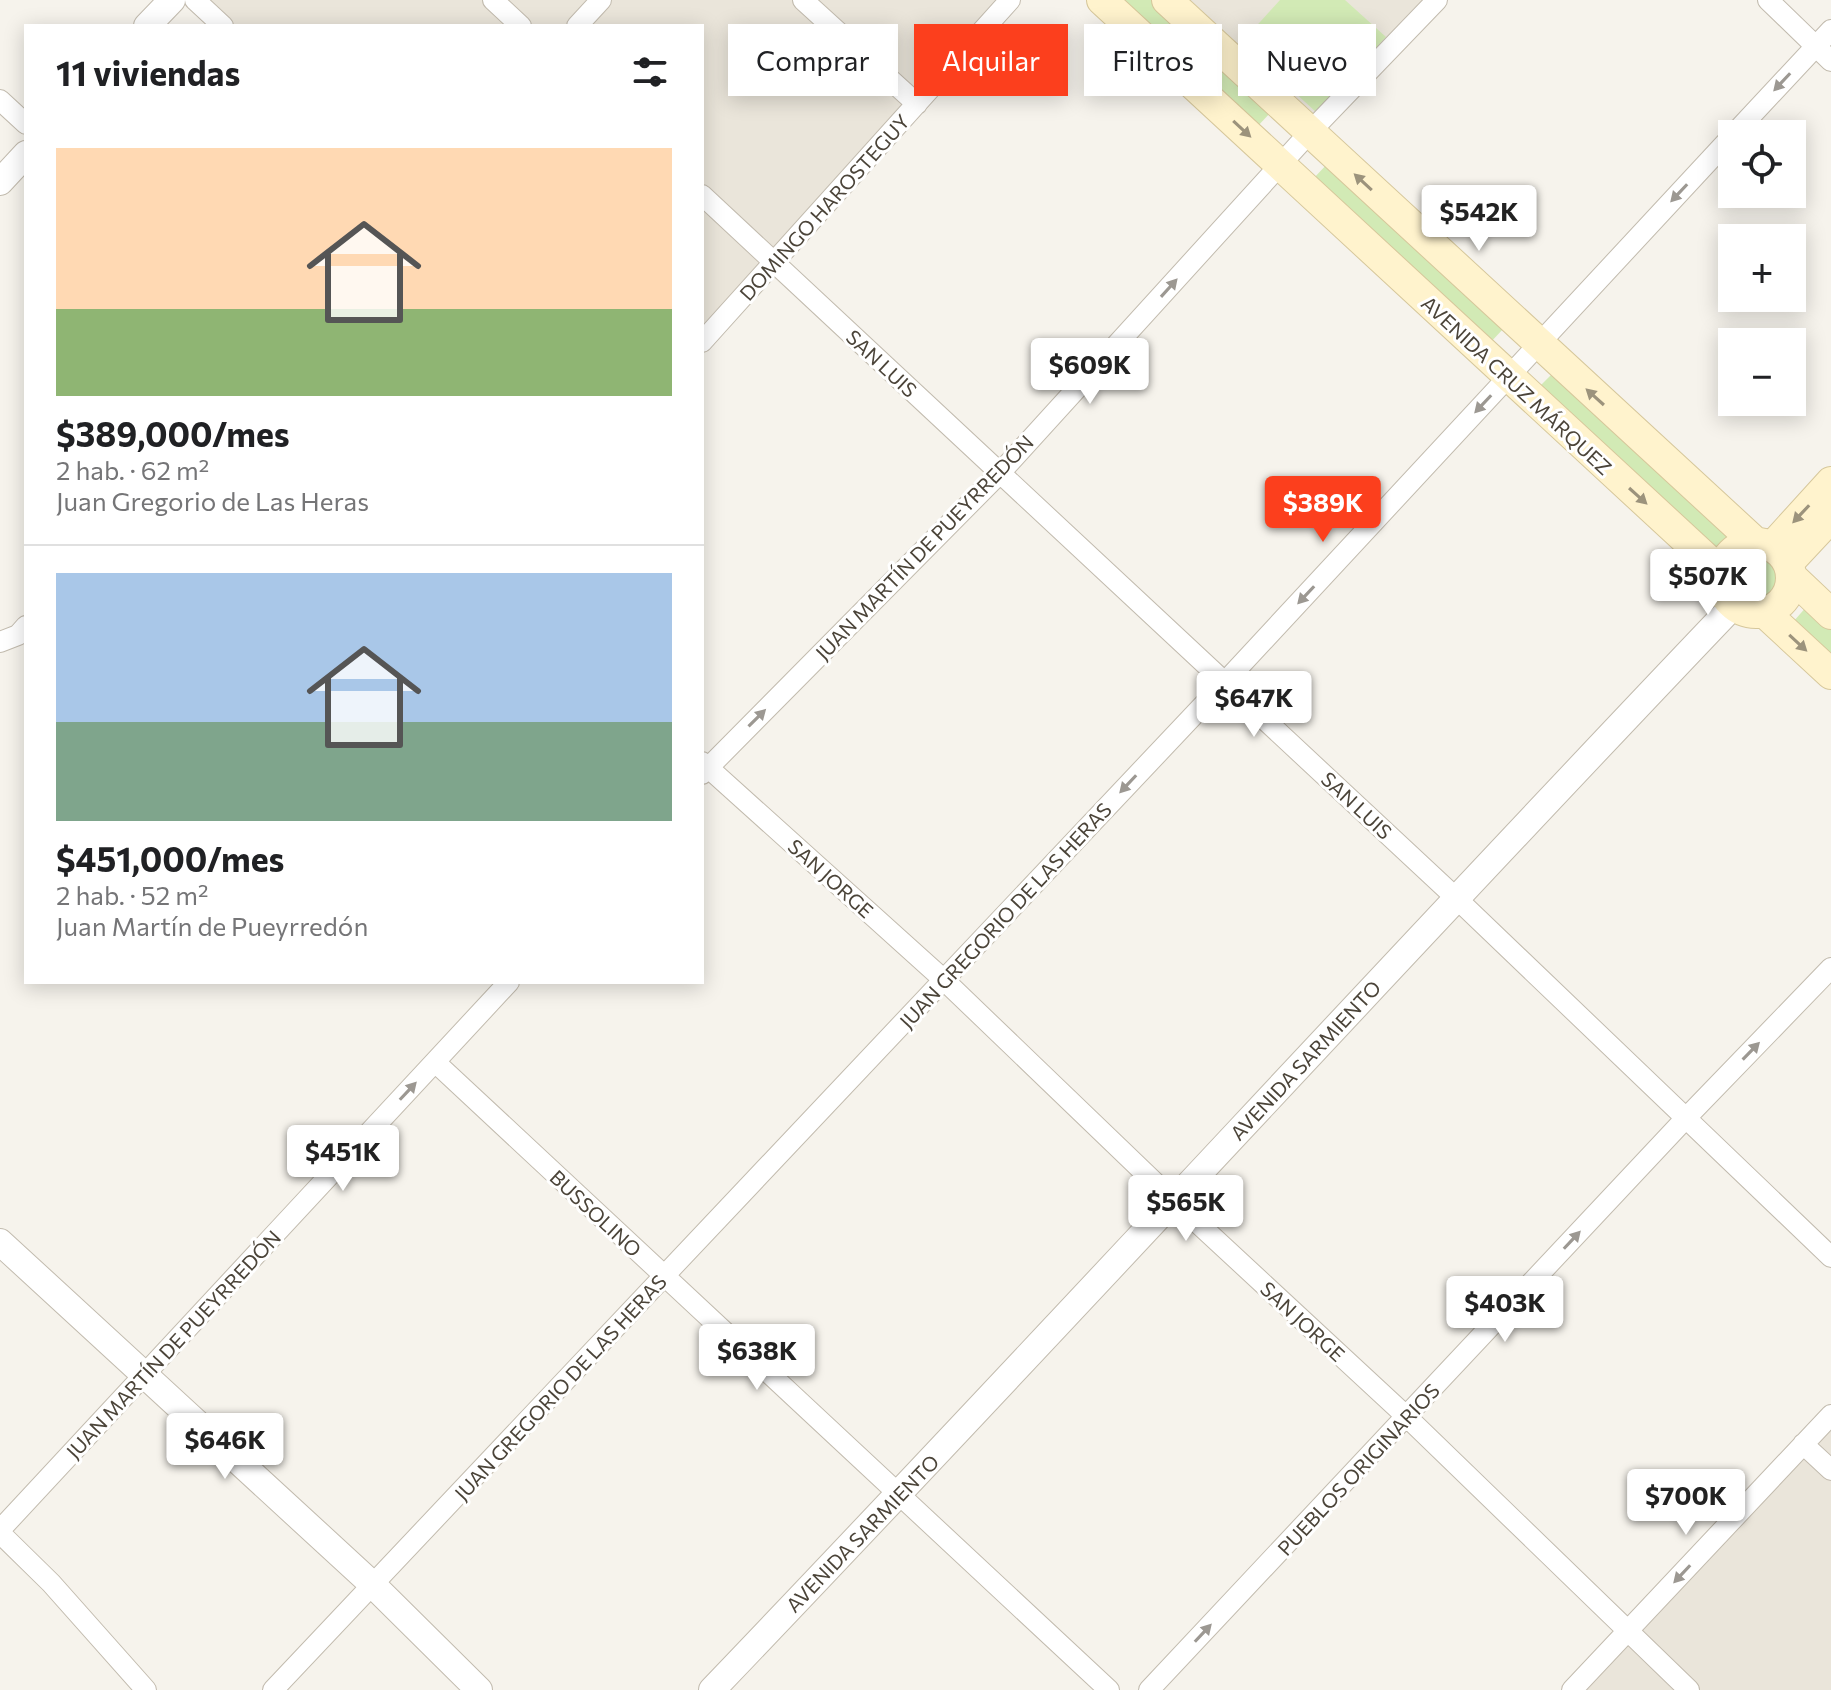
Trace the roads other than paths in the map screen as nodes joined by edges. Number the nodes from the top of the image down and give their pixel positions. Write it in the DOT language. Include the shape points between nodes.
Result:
graph roads {
  1 [pos="172,0"];
  2 [pos="195,0"];
  3 [pos="493,0"];
  4 [pos="601,0"];
  5 [pos="803,0"];
  6 [pos="1010,0"];
  7 [pos="1102,0"];
  8 [pos="1167,0"];
  9 [pos="1437,0"];
  10 [pos="1768,0"];
  11 [pos="149,24"];
  12 [pos="221,24"];
  13 [pos="519,24"];
  14 [pos="579,24"];
  15 [pos="1831,30"];
  16 [pos="1816,46"];
  17 [pos="1831,61"];
  18 [pos="0,100"];
  19 [pos="917,104"];
  20 [pos="1747,120"];
  21 [pos="24,122"];
  22 [pos="1310,132"];
  23 [pos="1718,151"];
  24 [pos="24,156"];
  25 [pos="1280,166"];
  26 [pos="0,182"];
  27 [pos="704,197"];
  28 [pos="775,263"];
  29 [pos="704,340"];
  30 [pos="1538,345"];
  31 [pos="1508,378"];
  32 [pos="1000,473"];
  33 [pos="1831,482"];
  34 [pos="1831,517"];
  35 [pos="1777,557"];
  36 [pos="1722,573"];
  37 [pos="1734,605"];
  38 [pos="1764,612"];
  39 [pos="1831,614"];
  40 [pos="24,628"];
  41 [pos="0,642"];
  42 [pos="1831,674"];
  43 [pos="1225,682"];
  44 [pos="704,768"];
  45 [pos="1455,897"];
  46 [pos="1831,968"];
  47 [pos="944,980"];
  48 [pos="507,984"];
  49 [pos="435,1062"];
  50 [pos="1685,1119"];
  51 [pos="1175,1202"];
  52 [pos="0,1242"];
  53 [pos="1831,1257"];
  54 [pos="665,1277"];
  55 [pos="146,1374"];
  56 [pos="1831,1415"];
  57 [pos="1407,1417"];
  58 [pos="1803,1444"];
  59 [pos="1831,1470"];
  60 [pos="900,1494"];
  61 [pos="0,1532"];
  62 [pos="373,1585"];
  63 [pos="1627,1632"];
  64 [pos="146,1690"];
  65 [pos="273,1690"];
  66 [pos="479,1690"];
  67 [pos="712,1690"];
  68 [pos="1109,1690"];
  69 [pos="1149,1690"];
  70 [pos="1572,1690"];
  71 [pos="1689,1690"];
  1 -- 11 [label="street"];
  2 -- 12 [label="street"];
  3 -- 13 [label="street"];
  4 -- 14 [label="street"];
  5 -- 19 [label="street"];
  6 -- 19 [label="street, DOMINGO HAROSTEGUY"];
  7 -- 25 [label="main road, AVENIDA CRUZ MÁRQUEZ, one-way"];
  8 -- 22 [label="main road"];
  9 -- 22 [label="street, JUAN MARTÍN DE PUEYRREDÓN"];
  10 -- 16 [label="street"];
  15 -- 16 [label="street, JUAN GREGORIO DE LAS HERAS"];
  16 -- 17 [label="street"];
  16 -- 20 [label="street, JUAN GREGORIO DE LAS HERAS, one-way"];
  18 -- 21 [label="street"];
  19 -- 28 [label="street, DOMINGO HAROSTEGUY"];
  22 -- 25 [label="street, JUAN MARTÍN DE PUEYRREDÓN"];
  30 -- 22 [label="main road, one-way"];
  23 -- 30 [label="street, JUAN GREGORIO DE LAS HERAS, one-way"];
  24 -- 26 [label="street"];
  25 -- 31 [label="main road, AVENIDA CRUZ MÁRQUEZ"];
  32 -- 25 [label="street, JUAN MARTÍN DE PUEYRREDÓN, one-way"];
  27 -- 28 [label="street, SAN LUIS"];
  28 -- 29 [label="street, DOMINGO HAROSTEGUY"];
  28 -- 32 [label="street, SAN LUIS"];
  30 -- 31 [label="street, JUAN GREGORIO DE LAS HERAS"];
  35 -- 30 [label="main road, one-way"];
  31 -- 36 [label="main road, AVENIDA CRUZ MÁRQUEZ, one-way"];
  31 -- 43 [label="street, JUAN GREGORIO DE LAS HERAS, one-way"];
  32 -- 43 [label="street, SAN LUIS"];
  44 -- 32 [label="street, JUAN MARTÍN DE PUEYRREDÓN, one-way"];
  33 -- 35 [label="main road, one-way"];
  34 -- 35 [label="main road"];
  35 -- 36 [label="main road" via="1746,545 1730,555"];
  35 -- 38 [label="main road" via="1791,586 1781,603"];
  35 -- 39 [label="main road"];
  36 -- 37 [label="main road" via="1724,591"];
  37 -- 38 [label="main road"];
  37 -- 45 [label="street, AVENIDA SARMIENTO"];
  38 -- 42 [label="main road, one-way"];
  40 -- 41 [label="street"];
  43 -- 45 [label="street, SAN LUIS"];
  43 -- 47 [label="street, JUAN GREGORIO DE LAS HERAS, one-way"];
  44 -- 47 [label="street, SAN JORGE"];
  45 -- 50 [label="street, SAN LUIS"];
  45 -- 51 [label="street, AVENIDA SARMIENTO"];
  50 -- 46 [label="street, PUEBLOS ORIGINARIOS, one-way"];
  47 -- 51 [label="street, SAN JORGE"];
  47 -- 54 [label="street, JUAN GREGORIO DE LAS HERAS"];
  48 -- 49 [label="street, JUAN MARTÍN DE PUEYRREDÓN"];
  49 -- 54 [label="street, BUSSOLINO"];
  55 -- 49 [label="street, JUAN MARTÍN DE PUEYRREDÓN, one-way"];
  50 -- 53 [label="street, SAN LUIS"];
  57 -- 50 [label="street, PUEBLOS ORIGINARIOS, one-way"];
  51 -- 57 [label="street, SAN JORGE"];
  51 -- 60 [label="street, AVENIDA SARMIENTO"];
  52 -- 55 [label="street"];
  54 -- 60 [label="street, BUSSOLINO"];
  54 -- 62 [label="street, JUAN GREGORIO DE LAS HERAS"];
  55 -- 61 [label="street, JUAN MARTÍN DE PUEYRREDÓN"];
  55 -- 62 [label="street"];
  56 -- 58 [label="street"];
  57 -- 63 [label="street, SAN JORGE"];
  69 -- 57 [label="street, PUEBLOS ORIGINARIOS, one-way"];
  58 -- 59 [label="street"];
  58 -- 63 [label="street, one-way"];
  60 -- 67 [label="street, AVENIDA SARMIENTO"];
  60 -- 68 [label="street, BUSSOLINO"];
  61 -- 64 [label="street"];
  62 -- 65 [label="street, JUAN GREGORIO DE LAS HERAS"];
  62 -- 66 [label="street"];
  63 -- 70 [label="street"];
  63 -- 71 [label="street, SAN JORGE"];
}
